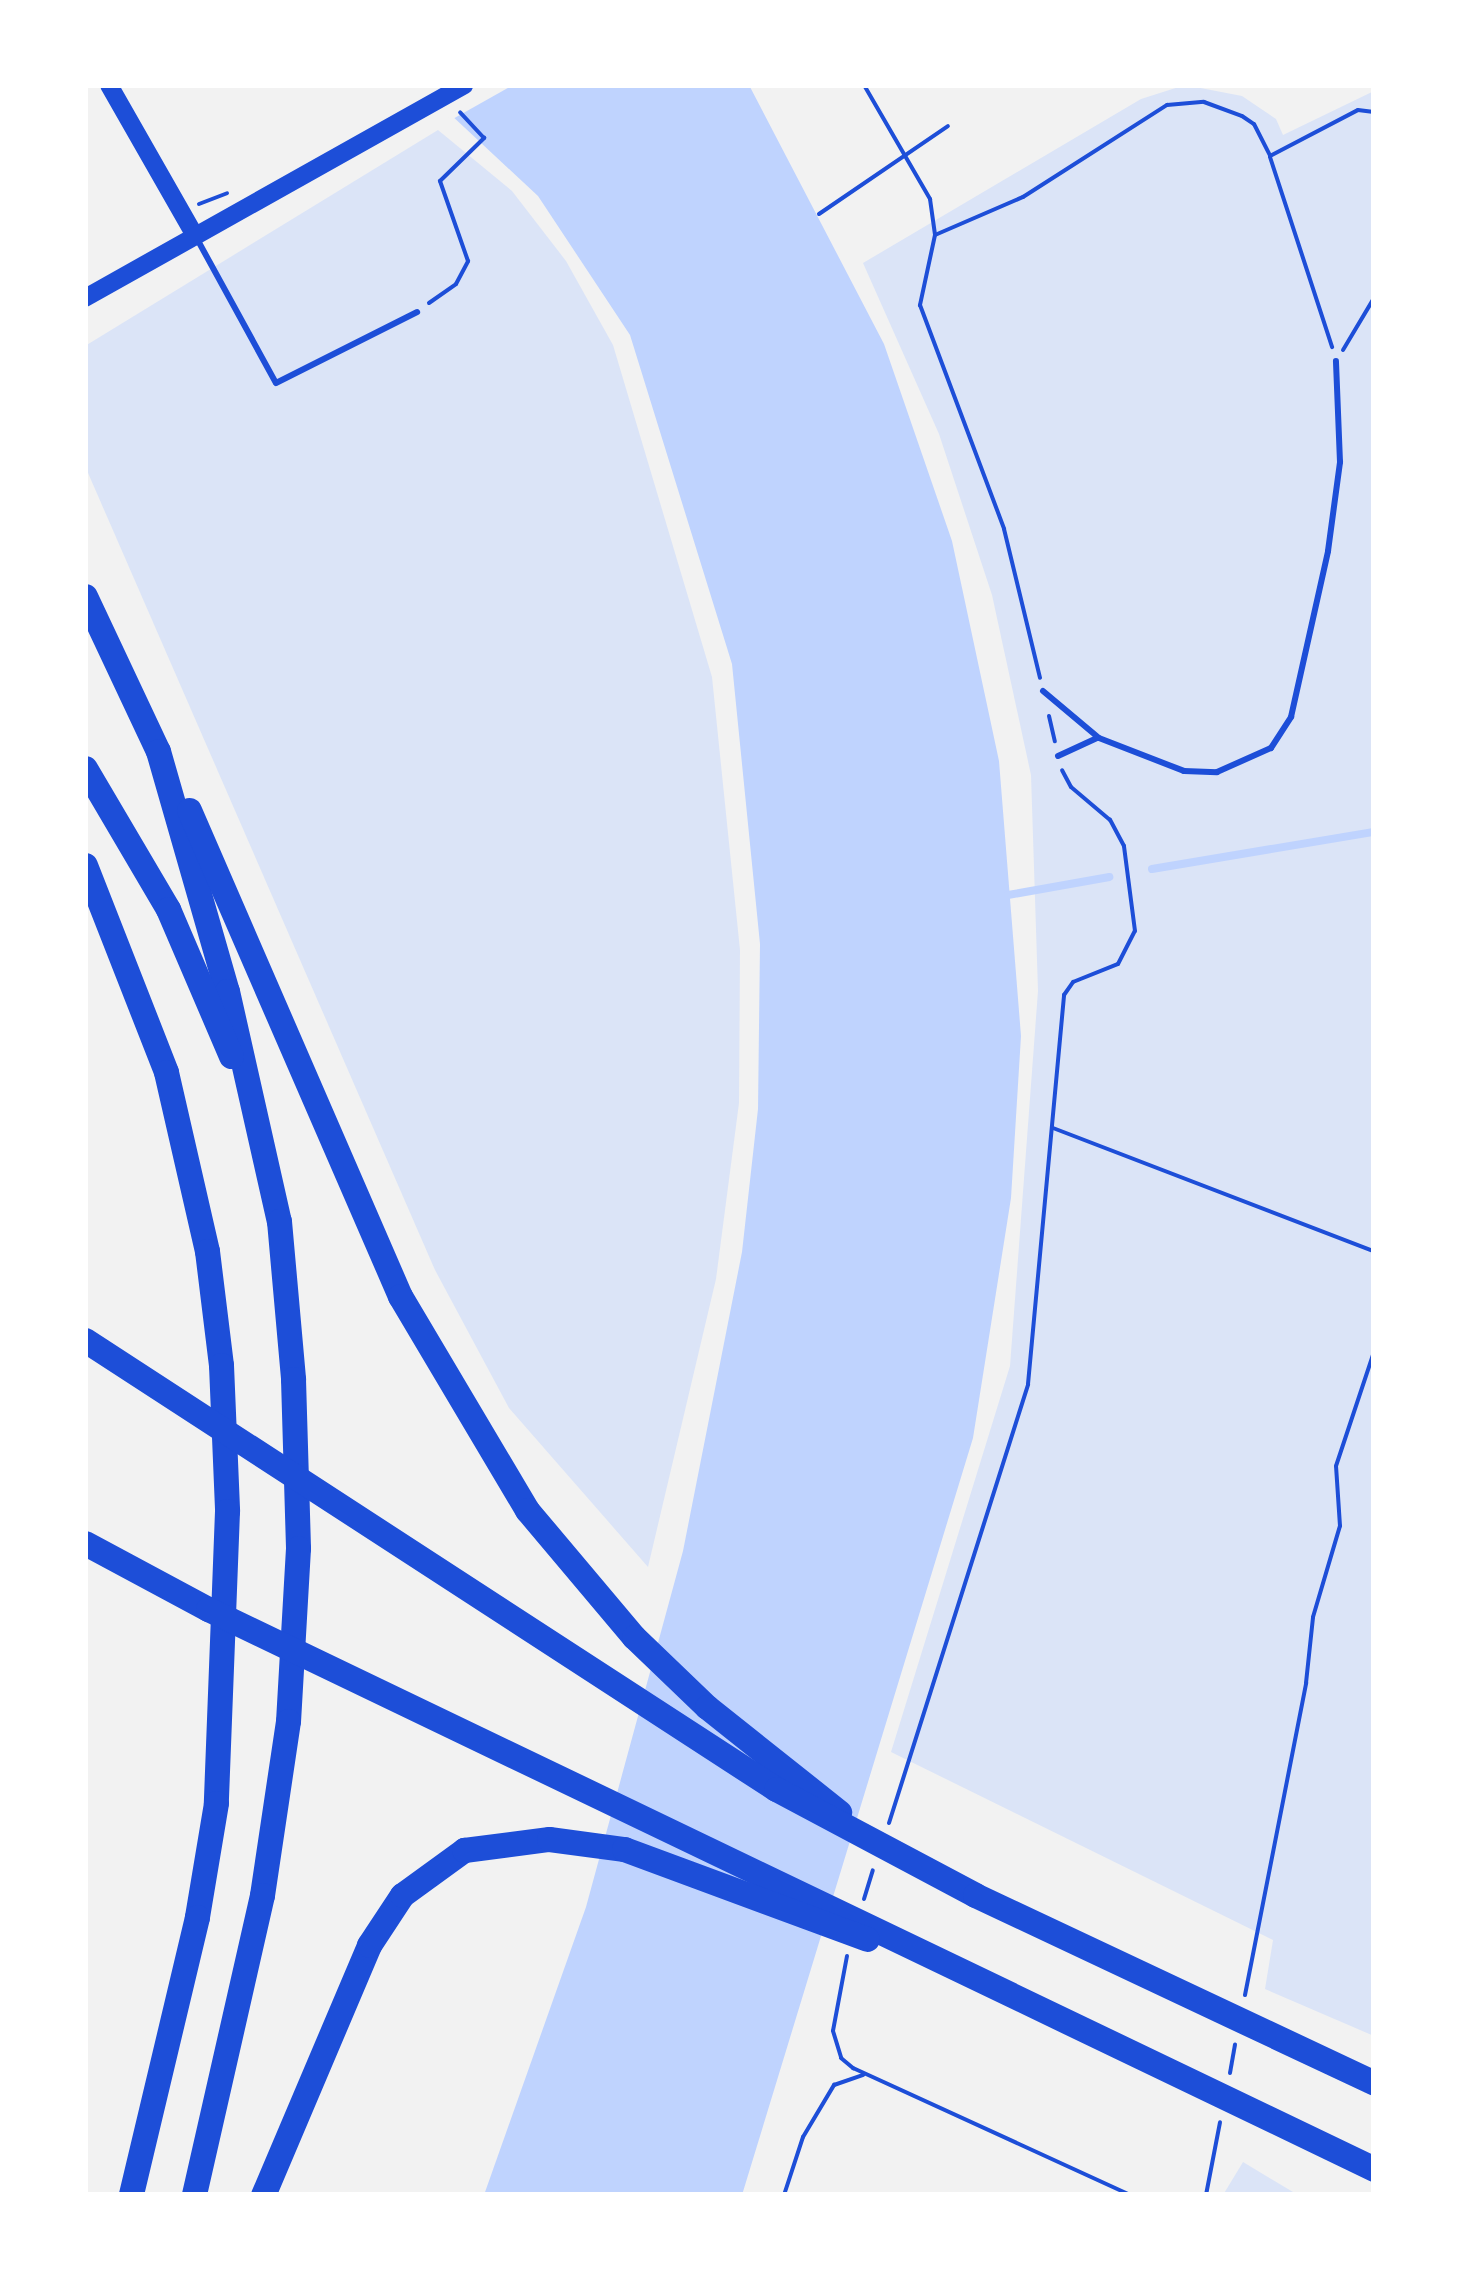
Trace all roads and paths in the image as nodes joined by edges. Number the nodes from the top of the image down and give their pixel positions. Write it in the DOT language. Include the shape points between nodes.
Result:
graph roads {
  1 [pos="109,85"];
  2 [pos="464,85"];
  3 [pos="864,85"];
  4 [pos="454,106"];
  5 [pos="1374,112"];
  6 [pos="948,126"];
  7 [pos="906,154"];
  8 [pos="1270,156"];
  9 [pos="819,214"];
  10 [pos="935,235"];
  11 [pos="195,236"];
  12 [pos="85,298"];
  13 [pos="1374,298"];
  14 [pos="417,312"];
  15 [pos="1336,362"];
  16 [pos="85,596"];
  17 [pos="1043,692"];
  18 [pos="1099,738"];
  19 [pos="158,751"];
  20 [pos="1058,756"];
  21 [pos="85,768"];
  22 [pos="85,865"];
  23 [pos="1053,1128"];
  24 [pos="263,1129"];
  25 [pos="1374,1251"];
  26 [pos="85,1340"];
  27 [pos="1374,1352"];
  28 [pos="85,1543"];
  29 [pos="856,1830"];
  30 [pos="883,1841"];
  31 [pos="877,1858"];
  32 [pos="862,1906"];
  33 [pos="849,1948"];
  34 [pos="936,1962"];
  35 [pos="1243,2006"];
  36 [pos="1239,2024"];
  37 [pos="1334,2061"];
  38 [pos="1374,2073"];
  39 [pos="863,2075"];
  40 [pos="1228,2081"];
  41 [pos="1374,2083"];
  42 [pos="1220,2119"];
  43 [pos="1317,2146"];
  44 [pos="1374,2169"];
  45 [pos="1374,2184"];
  46 [pos="131,2195"];
  47 [pos="194,2195"];
  48 [pos="264,2195"];
  49 [pos="784,2195"];
  50 [pos="1130,2195"];
  51 [pos="1206,2195"];
  1 -- 11 [label="main road"];
  2 -- 11 [label="main road"];
  3 -- 7 [label="path"];
  4 -- 14 [label="path" via="484,138 440,180 468,261 456,284"];
  5 -- 8 [label="path" via="1358,110"];
  6 -- 7 [label="path"];
  7 -- 9 [label="path"];
  7 -- 10 [label="path" via="930,199"];
  8 -- 10 [label="path" via="1254,124 1242,116 1204,102 1167,105 1023,197"];
  8 -- 15 [label="path"];
  10 -- 17 [label="path" via="920,304 1004,529"];
  11 -- 12 [label="main road"];
  11 -- 14 [label="lane" via="276,383"];
  13 -- 15 [label="path"];
  15 -- 18 [label="lane" via="1337,490 1282,735 1247,764 1217,772 1184,771"];
  16 -- 19 [label="highway"];
  17 -- 18 [label="lane"];
  17 -- 20 [label="path"];
  18 -- 20 [label="lane"];
  19 -- 24 [label="highway"];
  19 -- 29 [label="highway" via="400,1296 464,1413 567,1563 707,1707 822,1795"];
  20 -- 23 [label="path" via="1065,779 1104,813 1124,846 1136,916 1126,956 1073,982 1064,995"];
  21 -- 24 [label="highway" via="168,910"];
  22 -- 46 [label="highway" via="166,1072 207,1251 221,1365 227,1511 216,1803"];
  23 -- 25 [label="path"];
  23 -- 30 [label="path" via="1028,1384"];
  24 -- 47 [label="highway" via="280,1221 293,1378 298,1548 290,1702 262,1895"];
  26 -- 29 [label="highway" via="776,1789"];
  27 -- 35 [label="path" via="1336,1466 1340,1526 1313,1617"];
  28 -- 34 [label="highway"];
  29 -- 37 [label="highway" via="975,1896"];
  31 -- 32 [label="path"];
  33 -- 39 [label="path" via="834,2039 841,2058"];
  34 -- 43 [label="highway"];
  34 -- 48 [label="highway" via="624,1850 549,1839 492,1842 432,1869 402,1895 369,1944"];
  36 -- 40 [label="path"];
  37 -- 38 [label="highway"];
  37 -- 41 [label="highway"];
  39 -- 49 [label="path" via="834,2086 802,2137"];
  39 -- 50 [label="path"];
  42 -- 51 [label="path"];
  43 -- 44 [label="highway"];
  43 -- 45 [label="highway"];
}
